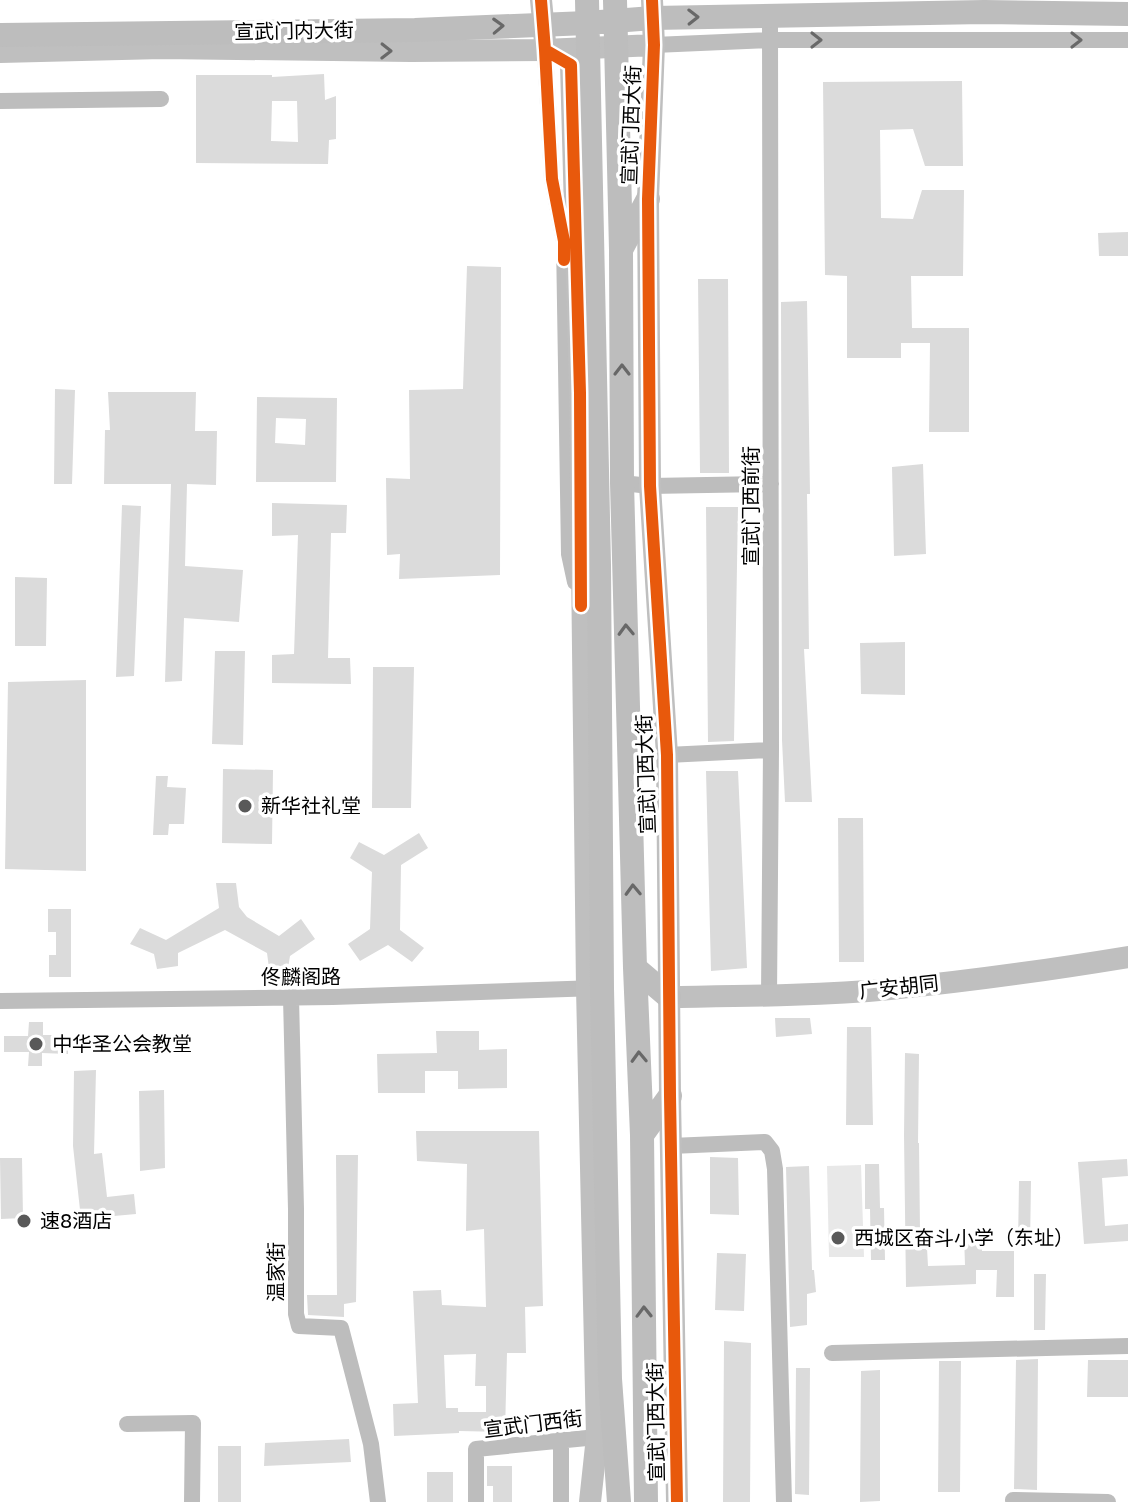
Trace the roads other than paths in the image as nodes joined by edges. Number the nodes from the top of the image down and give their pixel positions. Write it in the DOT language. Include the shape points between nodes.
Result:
graph roads {
  1 [pos="653,9"];
  2 [pos="615,10"];
  3 [pos="542,12"];
  4 [pos="587,12"];
  5 [pos="1128,14"];
  6 [pos="770,28"];
  7 [pos="0,35"];
  8 [pos="1128,40"];
  9 [pos="654,45"];
  10 [pos="616,46"];
  11 [pos="545,50"];
  12 [pos="0,52"];
  13 [pos="580,57"];
  14 [pos="161,99"];
  15 [pos="0,101"];
  16 [pos="648,199"];
  17 [pos="621,250"];
  18 [pos="622,483"];
  19 [pos="771,484"];
  20 [pos="650,486"];
  21 [pos="590,606"];
  22 [pos="771,750"];
  23 [pos="667,755"];
  24 [pos="1128,957"];
  25 [pos="635,968"];
  26 [pos="594,988"];
  27 [pos="769,996"];
  28 [pos="291,997"];
  29 [pos="669,997"];
  30 [pos="0,1001"];
  31 [pos="670,1096"];
  32 [pos="642,1135"];
  33 [pos="671,1146"];
  34 [pos="1128,1346"];
  35 [pos="832,1353"];
  36 [pos="610,1379"];
  37 [pos="127,1424"];
  38 [pos="597,1437"];
  39 [pos="561,1439"];
  40 [pos="1013,1500"];
  41 [pos="192,1502"];
  42 [pos="378,1502"];
  43 [pos="476,1502"];
  44 [pos="561,1502"];
  45 [pos="590,1502"];
  46 [pos="605,1502"];
  47 [pos="619,1502"];
  48 [pos="646,1502"];
  49 [pos="677,1502"];
  50 [pos="784,1502"];
  51 [pos="1108,1502"];
  1 -- 2 [label="main road, 宣武门内大街"];
  1 -- 6 [label="main road, 宣武门内大街, one-way"];
  1 -- 9 [label="street, 宣武门西大街"];
  2 -- 4 [label="main road, 宣武门内大街"];
  2 -- 10 [label="main road, 宣武门西大街"];
  3 -- 4 [label="main road, 宣武门内大街"];
  7 -- 3 [label="main road, 宣武门内大街, one-way" via="415,30"];
  3 -- 11 [label="street"];
  4 -- 13 [label="main road, 宣武门西大街"];
  5 -- 6 [label="main road, 宣武门内大街" via="984,12"];
  6 -- 8 [label="street, one-way"];
  6 -- 9 [label="street"];
  6 -- 19 [label="street, 宣武门西前街"];
  9 -- 10 [label="street"];
  9 -- 16 [label="street, 宣武门西大街"];
  10 -- 13 [label="street"];
  10 -- 17 [label="main road, 宣武门西大街"];
  12 -- 11 [label="street, one-way"];
  11 -- 13 [label="street"];
  11 -- 21 [label="street, 宣武门西大街" via="552,179 564,241 569,554"];
  13 -- 21 [label="main road, 宣武门西大街"];
  14 -- 15 [label="street"];
  16 -- 17 [label="main road"];
  16 -- 20 [label="street, 宣武门西大街"];
  18 -- 17 [label="main road, 宣武门西大街, one-way"];
  18 -- 20 [label="street"];
  25 -- 18 [label="main road, 宣武门西大街, one-way"];
  19 -- 20 [label="street"];
  19 -- 22 [label="street, 宣武门西前街"];
  20 -- 23 [label="street, 宣武门西大街"];
  21 -- 26 [label="main road, 宣武门西大街"];
  22 -- 23 [label="street"];
  22 -- 27 [label="street, 宣武门西前街"];
  23 -- 29 [label="street, 宣武门西大街"];
  24 -- 27 [label="street, 广安胡同" via="888,989"];
  25 -- 29 [label="main road"];
  32 -- 25 [label="main road, 宣武门西大街, one-way"];
  26 -- 28 [label="street, 佟麟阁路"];
  26 -- 36 [label="main road, 宣武门西大街"];
  26 -- 38 [label="street, 宣武门西大街"];
  27 -- 29 [label="street, 广安胡同"];
  28 -- 30 [label="street, 佟麟阁路"];
  28 -- 42 [label="street, 温家街" via="296,1314 299,1326 341,1328 371,1444"];
  29 -- 31 [label="street, 宣武门西大街"];
  31 -- 32 [label="main road"];
  31 -- 33 [label="street, 宣武门西大街"];
  48 -- 32 [label="main road, 宣武门西大街, one-way"];
  33 -- 49 [label="street, 宣武门西大街"];
  33 -- 50 [label="street" via="765,1142 772,1151"];
  34 -- 35 [label="street"];
  36 -- 38 [label="main road"];
  36 -- 47 [label="main road, 宣武门西大街"];
  37 -- 41 [label="street" via="193,1423"];
  38 -- 39 [label="street, 宣武门西街"];
  38 -- 45 [label="street, 宣武门西大街"];
  38 -- 46 [label="street, 宣武门西大街"];
  39 -- 43 [label="street, 宣武门西街" via="476,1449"];
  39 -- 44 [label="street"];
  40 -- 51 [label="street"];
}
